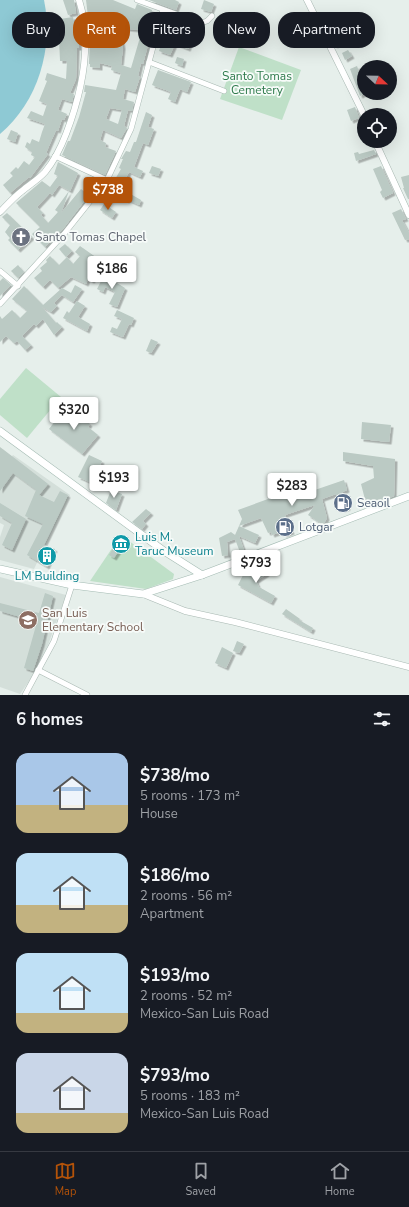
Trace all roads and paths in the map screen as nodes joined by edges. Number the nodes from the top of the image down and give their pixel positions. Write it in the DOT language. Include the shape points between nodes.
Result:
graph roads {
  1 [pos="79,0"];
  2 [pos="137,0"];
  3 [pos="308,0"];
  4 [pos="163,10"];
  5 [pos="212,16"];
  6 [pos="149,62"];
  7 [pos="224,91"];
  8 [pos="361,108"];
  9 [pos="378,148"];
  10 [pos="55,156"];
  11 [pos="107,180"];
  12 [pos="0,212"];
  13 [pos="409,215"];
  14 [pos="0,271"];
  15 [pos="18,286"];
  16 [pos="0,304"];
  17 [pos="0,431"];
  18 [pos="409,496"];
  19 [pos="0,569"];
  20 [pos="202,575"];
  21 [pos="72,585"];
  22 [pos="143,594"];
  23 [pos="409,667"];
  24 [pos="38,670"];
  25 [pos="25,695"];
  26 [pos="87,695"];
  1 -- 10 [label="street" via="85,31 82,84 73,116"];
  2 -- 4 [label="street"];
  3 -- 8 [label="street"];
  4 -- 5 [label="street" via="201,23 207,22"];
  4 -- 6 [label="street"];
  6 -- 7 [label="street"];
  6 -- 11 [label="street" via="131,129"];
  9 -- 13 [label="street"];
  10 -- 11 [label="street"];
  10 -- 12 [label="street" via="46,172"];
  11 -- 15 [label="street"];
  14 -- 15 [label="street"];
  15 -- 16 [label="street"];
  17 -- 20 [label="main road"];
  18 -- 20 [label="main road"];
  19 -- 21 [label="main road"];
  20 -- 22 [label="main road"];
  21 -- 22 [label="main road"];
  21 -- 24 [label="street" via="54,641"];
  22 -- 23 [label="street" via="185,611"];
  24 -- 25 [label="street"];
  24 -- 26 [label="street"];
}
